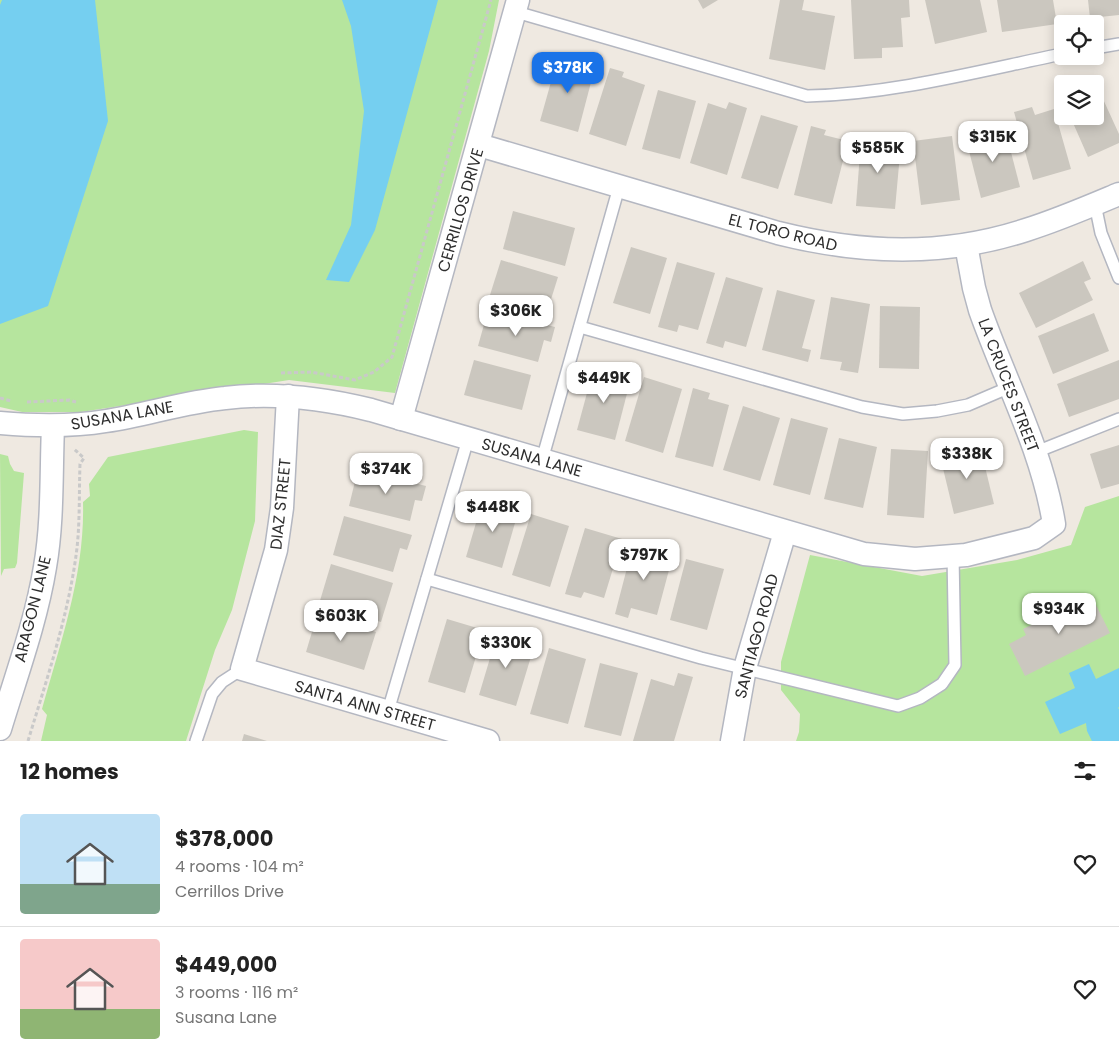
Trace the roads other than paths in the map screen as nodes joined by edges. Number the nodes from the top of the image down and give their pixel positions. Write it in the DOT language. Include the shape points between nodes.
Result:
graph roads {
  1 [pos="517,6"];
  2 [pos="1119,44"];
  3 [pos="1104,46"];
  4 [pos="1054,56"];
  5 [pos="479,145"];
  6 [pos="619,187"];
  7 [pos="1119,194"];
  8 [pos="1094,204"];
  9 [pos="966,245"];
  10 [pos="1119,278"];
  11 [pos="580,327"];
  12 [pos="1010,387"];
  13 [pos="288,396"];
  14 [pos="1119,418"];
  15 [pos="402,419"];
  16 [pos="0,423"];
  17 [pos="53,426"];
  18 [pos="468,438"];
  19 [pos="1036,452"];
  20 [pos="542,460"];
  21 [pos="1054,524"];
  22 [pos="785,532"];
  23 [pos="954,555"];
  24 [pos="426,579"];
  25 [pos="242,668"];
  26 [pos="745,668"];
  27 [pos="388,711"];
  28 [pos="0,729"];
  29 [pos="196,741"];
  30 [pos="488,741"];
  31 [pos="732,741"];
  1 -- 4 [label="lane" via="807,96 840,96 910,85"];
  1 -- 5 [label="street, CERRILLOS DRIVE"];
  2 -- 3 [label="lane"];
  5 -- 6 [label="street, EL TORO ROAD"];
  5 -- 15 [label="street, CERRILLOS DRIVE"];
  6 -- 9 [label="street, EL TORO ROAD" via="778,233 840,246 903,250"];
  6 -- 11 [label="lane"];
  7 -- 8 [label="street, EL TORO ROAD"];
  8 -- 9 [label="street, EL TORO ROAD" via="1027,230"];
  8 -- 10 [label="lane" via="1101,233"];
  9 -- 12 [label="street, LA CRUCES STREET" via="980,310"];
  11 -- 12 [label="lane" via="862,407 903,414 968,405"];
  11 -- 20 [label="lane"];
  12 -- 19 [label="street, LA CRUCES STREET"];
  13 -- 15 [label="street, SUSANA LANE" via="344,403"];
  13 -- 17 [label="street, SUSANA LANE" via="224,398 106,421"];
  13 -- 25 [label="street, DIAZ STREET" via="278,536"];
  14 -- 19 [label="lane"];
  15 -- 18 [label="street, SUSANA LANE"];
  16 -- 17 [label="street, SUSANA LANE"];
  17 -- 28 [label="street, ARAGON LANE" via="45,566 35,612"];
  18 -- 20 [label="street, SUSANA LANE"];
  18 -- 24 [label="lane"];
  19 -- 21 [label="street, LA CRUCES STREET" via="1050,496"];
  20 -- 22 [label="street, SUSANA LANE"];
  21 -- 23 [label="street, SUSANA LANE" via="1034,538"];
  22 -- 23 [label="street, SUSANA LANE" via="889,558"];
  22 -- 26 [label="street, SANTIAGO ROAD"];
  23 -- 26 [label="lane" via="955,666 942,684 920,698 898,706"];
  24 -- 26 [label="lane"];
  24 -- 27 [label="lane"];
  25 -- 27 [label="street, SANTA ANN STREET"];
  25 -- 29 [label="lane" via="222,682 212,694"];
  26 -- 31 [label="street, SANTIAGO ROAD"];
  27 -- 30 [label="street, SANTA ANN STREET"];
}
